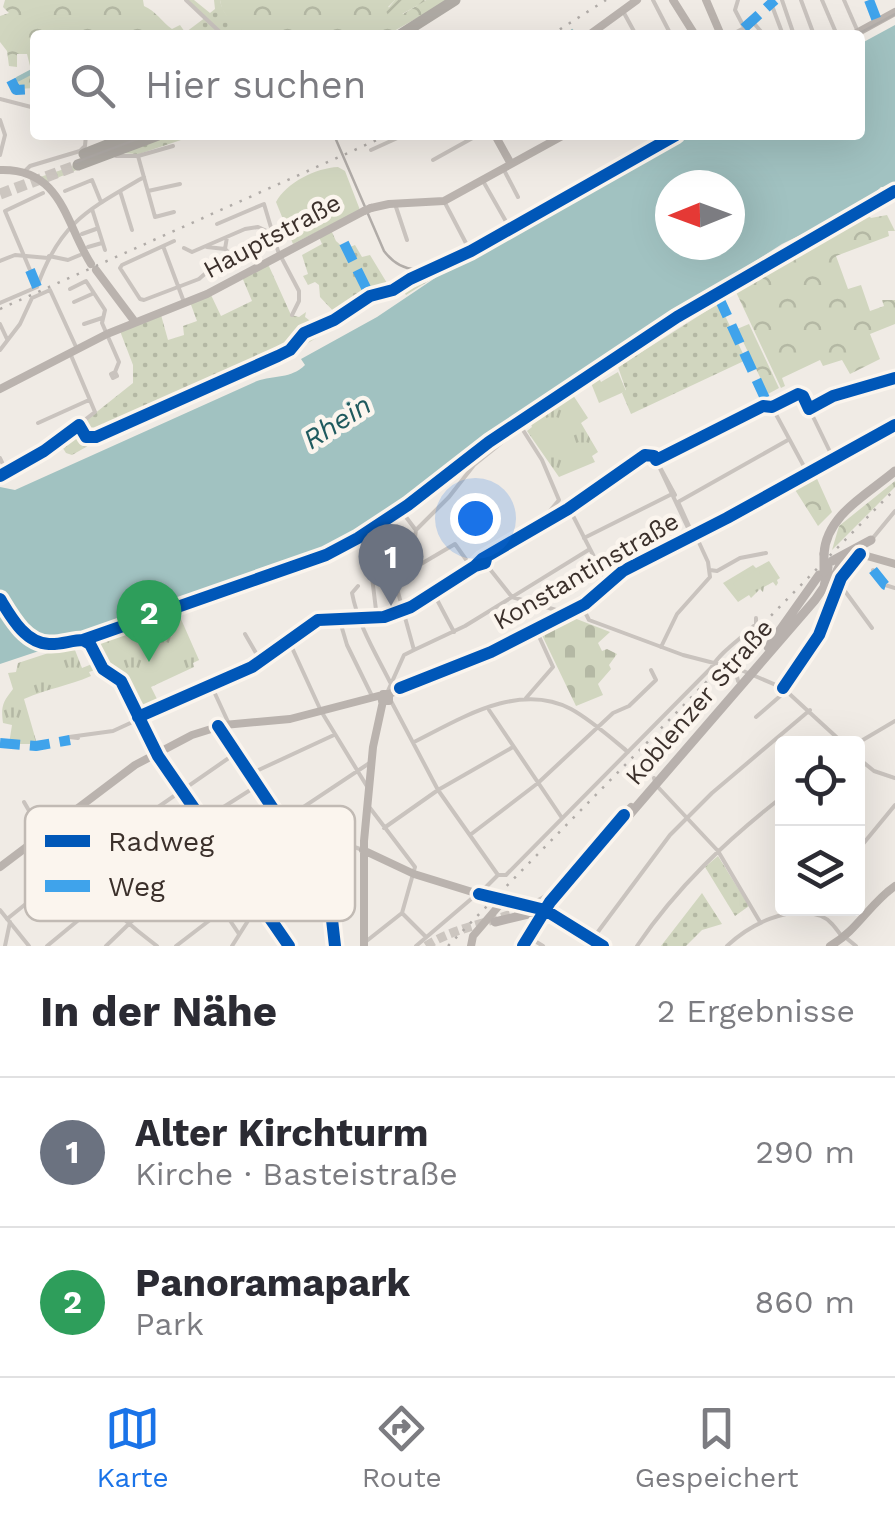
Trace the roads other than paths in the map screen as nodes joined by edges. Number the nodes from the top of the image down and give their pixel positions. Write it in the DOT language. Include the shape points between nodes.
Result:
graph roads {
  1 [pos="186,0"];
  2 [pos="459,0"];
  3 [pos="637,0"];
  4 [pos="654,0"];
  5 [pos="673,0"];
  6 [pos="706,0"];
  7 [pos="738,0"];
  8 [pos="782,0"];
  9 [pos="801,0"];
  10 [pos="822,0"];
  11 [pos="844,0"];
  12 [pos="770,4"];
  13 [pos="622,10"];
  14 [pos="895,12"];
  15 [pos="752,21"];
  16 [pos="744,28"];
  17 [pos="218,30"];
  18 [pos="408,30"];
  19 [pos="417,30"];
  20 [pos="596,30"];
  21 [pos="633,30"];
  22 [pos="669,30"];
  23 [pos="693,30"];
  24 [pos="719,30"];
  25 [pos="740,30"];
  26 [pos="760,30"];
  27 [pos="781,30"];
  28 [pos="792,30"];
  29 [pos="812,30"];
  30 [pos="834,30"];
  31 [pos="854,30"];
  32 [pos="862,30"];
  33 [pos="0,99"];
  34 [pos="30,107"];
  35 [pos="0,120"];
  36 [pos="2,136"];
  37 [pos="86,140"];
  38 [pos="121,140"];
  39 [pos="142,140"];
  40 [pos="393,140"];
  41 [pos="469,140"];
  42 [pos="498,140"];
  43 [pos="550,140"];
  44 [pos="645,140"];
  45 [pos="658,140"];
  46 [pos="173,146"];
  47 [pos="648,146"];
  48 [pos="370,150"];
  49 [pos="0,155"];
  50 [pos="138,156"];
  51 [pos="433,160"];
  52 [pos="103,163"];
  53 [pos="508,166"];
  54 [pos="0,170"];
  55 [pos="24,172"];
  56 [pos="144,176"];
  57 [pos="483,180"];
  58 [pos="180,184"];
  59 [pos="119,190"];
  60 [pos="148,191"];
  61 [pos="54,192"];
  62 [pos="518,196"];
  63 [pos="444,201"];
  64 [pos="101,202"];
  65 [pos="394,203"];
  66 [pos="92,208"];
  67 [pos="174,212"];
  68 [pos="269,222"];
  69 [pos="217,224"];
  70 [pos="508,224"];
  71 [pos="72,225"];
  72 [pos="98,228"];
  73 [pos="263,228"];
  74 [pos="132,230"];
  75 [pos="82,234"];
  76 [pos="273,234"];
  77 [pos="227,237"];
  78 [pos="407,240"];
  79 [pos="174,241"];
  80 [pos="103,242"];
  81 [pos="163,246"];
  82 [pos="88,247"];
  83 [pos="204,247"];
  84 [pos="184,248"];
  85 [pos="226,249"];
  86 [pos="106,250"];
  87 [pos="242,254"];
  88 [pos="280,254"];
  89 [pos="80,255"];
  90 [pos="24,256"];
  91 [pos="48,258"];
  92 [pos="0,261"];
  93 [pos="30,270"];
  94 [pos="207,272"];
  95 [pos="179,287"];
  96 [pos="70,289"];
  97 [pos="114,292"];
  98 [pos="93,293"];
  99 [pos="74,302"];
  100 [pos="184,302"];
  101 [pos="0,303"];
  102 [pos="292,315"];
  103 [pos="102,318"];
  104 [pos="132,320"];
  105 [pos="0,324"];
  106 [pos="84,324"];
  107 [pos="107,334"];
  108 [pos="7,339"];
  109 [pos="0,350"];
  110 [pos="73,351"];
  111 [pos="116,372"];
  112 [pos="895,378"];
  113 [pos="0,388"];
  114 [pos="89,400"];
  115 [pos="772,407"];
  116 [pos="809,409"];
  117 [pos="38,423"];
  118 [pos="895,426"];
  119 [pos="788,440"];
  120 [pos="0,458"];
  121 [pos="832,458"];
  122 [pos="656,460"];
  123 [pos="807,472"];
  124 [pos="895,474"];
  125 [pos="672,494"];
  126 [pos="678,502"];
  127 [pos="569,508"];
  128 [pos="400,509"];
  129 [pos="895,511"];
  130 [pos="544,524"];
  131 [pos="416,530"];
  132 [pos="694,535"];
  133 [pos="584,538"];
  134 [pos="590,550"];
  135 [pos="865,550"];
  136 [pos="766,554"];
  137 [pos="486,561"];
  138 [pos="895,562"];
  139 [pos="826,563"];
  140 [pos="410,565"];
  141 [pos="474,567"];
  142 [pos="710,570"];
  143 [pos="873,570"];
  144 [pos="397,581"];
  145 [pos="839,582"];
  146 [pos="608,584"];
  147 [pos="358,586"];
  148 [pos="894,587"];
  149 [pos="434,594"];
  150 [pos="512,597"];
  151 [pos="582,606"];
  152 [pos="401,610"];
  153 [pos="560,617"];
  154 [pos="340,618"];
  155 [pos="360,618"];
  156 [pos="377,618"];
  157 [pos="756,618"];
  158 [pos="872,628"];
  159 [pos="536,629"];
  160 [pos="454,632"];
  161 [pos="245,634"];
  162 [pos="782,638"];
  163 [pos="288,639"];
  164 [pos="51,645"];
  165 [pos="661,647"];
  166 [pos="414,650"];
  167 [pos="260,660"];
  168 [pos="714,663"];
  169 [pos="759,664"];
  170 [pos="735,668"];
  171 [pos="651,670"];
  172 [pos="749,672"];
  173 [pos="762,678"];
  174 [pos="738,681"];
  175 [pos="390,682"];
  176 [pos="211,684"];
  177 [pos="785,689"];
  178 [pos="384,697"];
  179 [pos="526,698"];
  180 [pos="488,708"];
  181 [pos="810,710"];
  182 [pos="321,711"];
  183 [pos="138,717"];
  184 [pos="756,718"];
  185 [pos="895,721"];
  186 [pos="224,725"];
  187 [pos="598,728"];
  188 [pos="334,735"];
  189 [pos="836,736"];
  190 [pos="78,738"];
  191 [pos="865,739"];
  192 [pos="414,742"];
  193 [pos="513,747"];
  194 [pos="152,751"];
  195 [pos="628,752"];
  196 [pos="236,753"];
  197 [pos="371,762"];
  198 [pos="865,764"];
  199 [pos="357,772"];
  200 [pos="250,774"];
  201 [pos="895,778"];
  202 [pos="655,781"];
  203 [pos="538,783"];
  204 [pos="258,785"];
  205 [pos="368,789"];
  206 [pos="181,790"];
  207 [pos="438,790"];
  208 [pos="24,802"];
  209 [pos="775,803"];
  210 [pos="367,804"];
  211 [pos="895,805"];
  212 [pos="27,806"];
  213 [pos="82,806"];
  214 [pos="158,806"];
  215 [pos="192,806"];
  216 [pos="228,806"];
  217 [pos="272,806"];
  218 [pos="306,806"];
  219 [pos="689,816"];
  220 [pos="562,818"];
  221 [pos="384,828"];
  222 [pos="470,835"];
  223 [pos="865,841"];
  224 [pos="355,847"];
  225 [pos="25,849"];
  226 [pos="363,850"];
  227 [pos="718,851"];
  228 [pos="0,867"];
  229 [pos="578,873"];
  230 [pos="414,874"];
  231 [pos="498,875"];
  232 [pos="895,886"];
  233 [pos="478,894"];
  234 [pos="25,907"];
  235 [pos="509,907"];
  236 [pos="546,909"];
  237 [pos="0,910"];
  238 [pos="531,910"];
  239 [pos="402,913"];
  240 [pos="782,916"];
  241 [pos="824,916"];
  242 [pos="8,921"];
  243 [pos="77,921"];
  244 [pos="125,921"];
  245 [pos="133,921"];
  246 [pos="209,921"];
  247 [pos="230,921"];
  248 [pos="247,921"];
  249 [pos="272,921"];
  250 [pos="333,921"];
  251 [pos="537,921"];
  252 [pos="760,922"];
  253 [pos="128,924"];
  254 [pos="239,934"];
  255 [pos="426,936"];
  256 [pos="844,938"];
  257 [pos="592,939"];
  258 [pos="528,943"];
  259 [pos="364,944"];
  260 [pos="5,946"];
  261 [pos="29,946"];
  262 [pos="48,946"];
  263 [pos="106,946"];
  264 [pos="157,946"];
  265 [pos="176,946"];
  266 [pos="232,946"];
  267 [pos="289,946"];
  268 [pos="336,946"];
  269 [pos="416,946"];
  270 [pos="471,946"];
  271 [pos="543,946"];
  272 [pos="603,946"];
  273 [pos="637,946"];
  274 [pos="726,946"];
  275 [pos="830,946"];
  276 [pos="856,946"];
  1 -- 17 [label="street"];
  2 -- 18 [label="highway"];
  2 -- 19 [label="highway"];
  3 -- 13 [label="main road"];
  4 -- 22 [label="street"];
  5 -- 23 [label="main road"];
  6 -- 24 [label="main road"];
  7 -- 16 [label="street" via="735,10"];
  8 -- 28 [label="street"];
  9 -- 29 [label="street"];
  10 -- 30 [label="street"];
  11 -- 31 [label="street"];
  12 -- 27 [label="street"];
  13 -- 20 [label="main road"];
  13 -- 21 [label="street"];
  14 -- 32 [label="main road"];
  15 -- 26 [label="street"];
  16 -- 25 [label="street"];
  33 -- 34 [label="street"];
  35 -- 36 [label="street"];
  36 -- 49 [label="street"];
  37 -- 55 [label="street" via="80,151"];
  38 -- 39 [label="highway" via="77,161"];
  40 -- 48 [label="street"];
  41 -- 51 [label="street"];
  42 -- 53 [label="main road"];
  43 -- 53 [label="main road, Hauptstraße"];
  44 -- 47 [label="street"];
  45 -- 47 [label="street"];
  46 -- 50 [label="street"];
  47 -- 70 [label="street"];
  50 -- 52 [label="street"];
  50 -- 56 [label="street"];
  53 -- 57 [label="main road, Hauptstraße"];
  53 -- 62 [label="street"];
  54 -- 55 [label="main road"];
  55 -- 61 [label="main road"];
  56 -- 59 [label="street"];
  56 -- 60 [label="street"];
  57 -- 63 [label="main road, Hauptstraße"];
  57 -- 70 [label="street"];
  58 -- 60 [label="street"];
  59 -- 64 [label="street"];
  59 -- 74 [label="street"];
  60 -- 67 [label="street" via="155,216"];
  61 -- 64 [label="street" via="92,180"];
  61 -- 71 [label="main road"];
  61 -- 90 [label="street" via="5,211"];
  63 -- 65 [label="main road, Hauptstraße"];
  63 -- 70 [label="street" via="468,247"];
  64 -- 66 [label="street"];
  65 -- 78 [label="street"];
  65 -- 88 [label="main road, Hauptstraße" via="367,209"];
  66 -- 71 [label="street"];
  66 -- 72 [label="street"];
  68 -- 69 [label="street" via="264,204"];
  68 -- 73 [label="street"];
  68 -- 76 [label="street"];
  71 -- 91 [label="street"];
  71 -- 97 [label="main road"];
  72 -- 75 [label="street"];
  72 -- 80 [label="street"];
  73 -- 76 [label="street"];
  73 -- 77 [label="street"];
  76 -- 88 [label="street"];
  77 -- 83 [label="street"];
  77 -- 85 [label="street"];
  79 -- 81 [label="street"];
  80 -- 82 [label="street"];
  80 -- 86 [label="street"];
  81 -- 95 [label="street"];
  81 -- 95 [label="street" via="120,268 142,300"];
  83 -- 84 [label="street"];
  83 -- 85 [label="street"];
  85 -- 87 [label="street"];
  88 -- 100 [label="main road, Hauptstraße"];
  88 -- 102 [label="street" via="299,291"];
  89 -- 91 [label="street"];
  90 -- 91 [label="street"];
  90 -- 92 [label="street"];
  90 -- 93 [label="street"];
  91 -- 101 [label="street" via="36,287"];
  94 -- 95 [label="street"];
  95 -- 100 [label="street"];
  96 -- 98 [label="street" via="86,281"];
  97 -- 104 [label="main road"];
  97 -- 104 [label="main road"];
  98 -- 99 [label="street"];
  98 -- 103 [label="street" via="105,310"];
  100 -- 104 [label="main road, Hauptstraße"];
  103 -- 106 [label="street"];
  103 -- 107 [label="street"];
  104 -- 107 [label="main road, Hauptstraße"];
  105 -- 108 [label="street"];
  107 -- 110 [label="main road, Hauptstraße"];
  107 -- 111 [label="street" via="119,362"];
  108 -- 109 [label="street"];
  108 -- 110 [label="street" via="32,298 50,290"];
  110 -- 113 [label="main road, Hauptstraße"];
  110 -- 114 [label="street"];
  112 -- 116 [label="street"];
  114 -- 117 [label="street"];
  114 -- 120 [label="street" via="95,412 44,451 7,473"];
  115 -- 116 [label="street" via="801,395"];
  115 -- 119 [label="street"];
  115 -- 122 [label="street"];
  116 -- 121 [label="street"];
  118 -- 121 [label="main road, Konstantinstraße"];
  119 -- 123 [label="street"];
  119 -- 126 [label="street"];
  121 -- 123 [label="main road, Konstantinstraße"];
  122 -- 125 [label="street"];
  122 -- 127 [label="street" via="646,455"];
  123 -- 132 [label="main road, Konstantinstraße"];
  124 -- 139 [label="main road" via="836,520 827,534"];
  125 -- 126 [label="street"];
  125 -- 132 [label="street"];
  125 -- 133 [label="street"];
  126 -- 132 [label="street"];
  127 -- 130 [label="street"];
  127 -- 133 [label="street"];
  128 -- 131 [label="street"];
  129 -- 135 [label="street"];
  130 -- 131 [label="street" via="558,500 522,427 485,454"];
  130 -- 137 [label="street"];
  131 -- 140 [label="street"];
  132 -- 142 [label="street"];
  132 -- 146 [label="main road, Konstantinstraße"];
  133 -- 134 [label="street"];
  134 -- 146 [label="street"];
  134 -- 150 [label="street"];
  135 -- 138 [label="main road"];
  135 -- 139 [label="main road"];
  135 -- 145 [label="street"];
  135 -- 162 [label="main road" via="842,561 822,599"];
  136 -- 142 [label="street"];
  137 -- 141 [label="street"];
  137 -- 150 [label="street"];
  139 -- 162 [label="main road, Koblenzer Straße" via="820,593"];
  139 -- 172 [label="main road, Koblenzer Straße" via="817,590"];
  140 -- 141 [label="street" via="454,544"];
  140 -- 144 [label="street"];
  141 -- 149 [label="street"];
  142 -- 165 [label="street"];
  143 -- 148 [label="street"];
  144 -- 152 [label="street"];
  144 -- 156 [label="street" via="384,568 371,569"];
  145 -- 158 [label="street"];
  145 -- 177 [label="street" via="824,626"];
  146 -- 151 [label="main road, Konstantinstraße"];
  147 -- 155 [label="street" via="352,596"];
  149 -- 152 [label="street"];
  149 -- 160 [label="street"];
  150 -- 153 [label="street"];
  150 -- 160 [label="street"];
  151 -- 153 [label="main road, Konstantinstraße"];
  151 -- 165 [label="street" via="589,620"];
  152 -- 156 [label="street"];
  152 -- 166 [label="street"];
  153 -- 159 [label="main road, Konstantinstraße"];
  154 -- 155 [label="street"];
  154 -- 163 [label="street" via="318,620"];
  154 -- 178 [label="street" via="347,645"];
  155 -- 156 [label="street"];
  155 -- 175 [label="street"];
  157 -- 168 [label="street"];
  159 -- 178 [label="main road, Konstantinstraße"];
  159 -- 179 [label="street" via="553,667"];
  160 -- 166 [label="street"];
  161 -- 167 [label="street"];
  162 -- 169 [label="main road, Koblenzer Straße"];
  163 -- 167 [label="street"];
  163 -- 182 [label="street"];
  164 -- 183 [label="main road" via="90,644 102,668 119,678"];
  165 -- 168 [label="street"];
  166 -- 175 [label="street"];
  167 -- 176 [label="street"];
  168 -- 170 [label="street"];
  168 -- 195 [label="street"];
  169 -- 172 [label="main road, Koblenzer Straße"];
  169 -- 173 [label="street"];
  170 -- 172 [label="street"];
  170 -- 174 [label="street"];
  171 -- 187 [label="street" via="656,680"];
  172 -- 173 [label="street"];
  172 -- 174 [label="main road, Koblenzer Straße"];
  172 -- 202 [label="main road, Koblenzer Straße"];
  173 -- 177 [label="street"];
  174 -- 202 [label="main road, Koblenzer Straße"];
  175 -- 178 [label="street"];
  176 -- 183 [label="street"];
  176 -- 186 [label="street"];
  177 -- 181 [label="street"];
  177 -- 184 [label="street"];
  178 -- 182 [label="main road"];
  178 -- 192 [label="street"];
  178 -- 197 [label="main road"];
  179 -- 180 [label="street"];
  179 -- 187 [label="street" via="557,703"];
  180 -- 192 [label="street"];
  180 -- 193 [label="street"];
  181 -- 189 [label="street"];
  181 -- 219 [label="street"];
  182 -- 186 [label="main road"];
  182 -- 188 [label="street"];
  183 -- 190 [label="street"];
  183 -- 194 [label="main road"];
  185 -- 191 [label="street"];
  186 -- 194 [label="main road"];
  186 -- 196 [label="street"];
  187 -- 195 [label="street"];
  187 -- 203 [label="street"];
  188 -- 199 [label="street"];
  188 -- 200 [label="street"];
  192 -- 207 [label="street"];
  193 -- 203 [label="street"];
  193 -- 207 [label="street"];
  194 -- 206 [label="main road"];
  194 -- 213 [label="main road"];
  195 -- 220 [label="street"];
  196 -- 200 [label="street"];
  196 -- 206 [label="street"];
  197 -- 199 [label="street"];
  197 -- 205 [label="main road"];
  198 -- 201 [label="street"];
  199 -- 205 [label="street"];
  199 -- 218 [label="street"];
  200 -- 204 [label="street"];
  202 -- 219 [label="street"];
  202 -- 229 [label="main road, Koblenzer Straße"];
  203 -- 220 [label="street"];
  203 -- 222 [label="street"];
  204 -- 216 [label="street"];
  204 -- 217 [label="street"];
  205 -- 210 [label="main road"];
  206 -- 214 [label="street"];
  206 -- 215 [label="main road"];
  207 -- 221 [label="street"];
  207 -- 222 [label="street"];
  208 -- 212 [label="street"];
  209 -- 227 [label="street"];
  210 -- 221 [label="street"];
  210 -- 226 [label="main road"];
  211 -- 223 [label="street"];
  219 -- 227 [label="street"];
  219 -- 257 [label="street"];
  220 -- 231 [label="street" via="506,875"];
  221 -- 230 [label="street"];
  222 -- 231 [label="street"];
  224 -- 226 [label="street"];
  225 -- 228 [label="main road"];
  226 -- 230 [label="main road"];
  226 -- 259 [label="main road"];
  227 -- 252 [label="street"];
  227 -- 273 [label="street"];
  229 -- 236 [label="main road"];
  230 -- 233 [label="main road"];
  230 -- 239 [label="street"];
  231 -- 233 [label="street"];
  232 -- 256 [label="main road"];
  233 -- 235 [label="main road"];
  233 -- 255 [label="street"];
  234 -- 242 [label="street"];
  235 -- 238 [label="main road"];
  235 -- 238 [label="main road" via="496,921"];
  235 -- 270 [label="main road" via="473,936"];
  236 -- 238 [label="main road"];
  236 -- 251 [label="main road"];
  236 -- 257 [label="main road"];
  237 -- 242 [label="street"];
  238 -- 251 [label="main road"];
  239 -- 255 [label="street"];
  239 -- 259 [label="street"];
  240 -- 252 [label="street"];
  241 -- 256 [label="street"];
  242 -- 260 [label="street"];
  242 -- 261 [label="street"];
  243 -- 262 [label="street"];
  244 -- 253 [label="street"];
  245 -- 253 [label="street"];
  246 -- 265 [label="street"];
  247 -- 254 [label="street"];
  248 -- 254 [label="street"];
  249 -- 267 [label="main road"];
  250 -- 268 [label="street"];
  251 -- 258 [label="main road"];
  252 -- 274 [label="street"];
  253 -- 263 [label="street"];
  253 -- 264 [label="street"];
  254 -- 266 [label="street"];
  255 -- 269 [label="street"];
  256 -- 275 [label="main road"];
  256 -- 276 [label="street"];
  257 -- 272 [label="main road"];
  258 -- 271 [label="street"];
}
